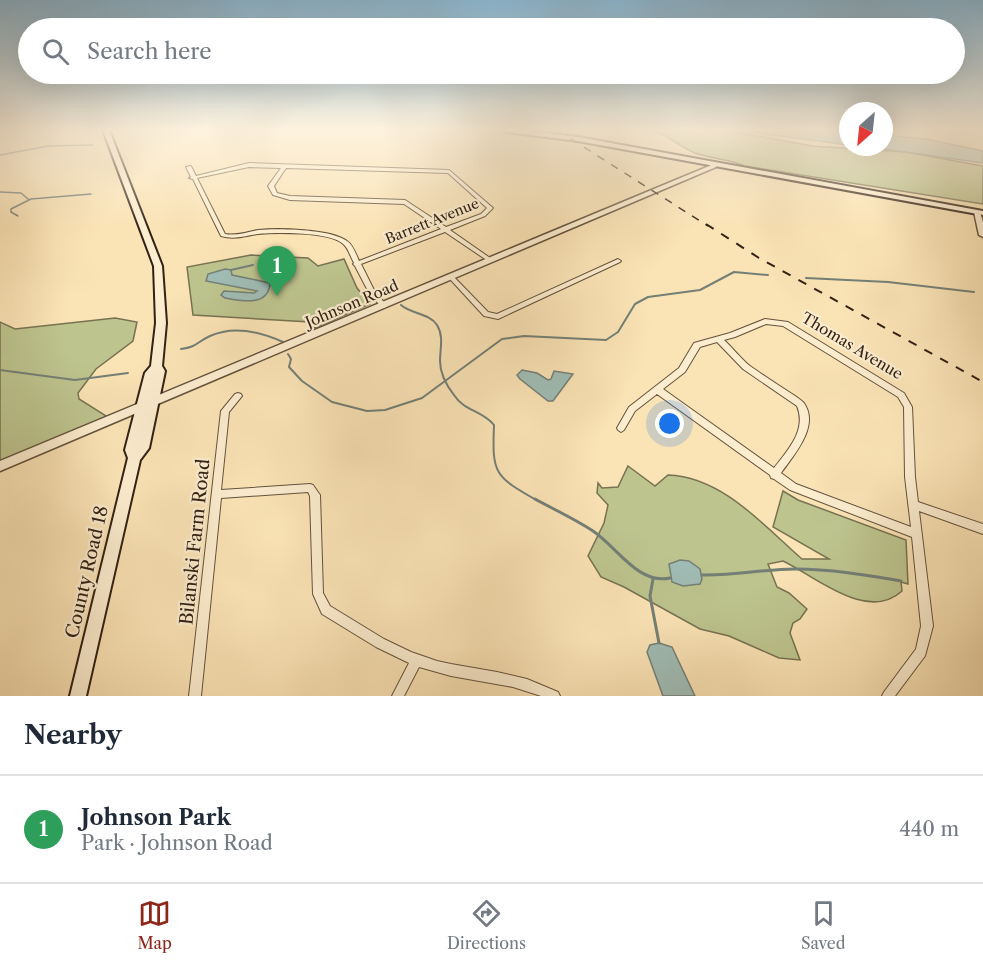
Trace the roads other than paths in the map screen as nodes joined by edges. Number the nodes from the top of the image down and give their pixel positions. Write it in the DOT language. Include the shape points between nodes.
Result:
graph roads {
  1 [pos="119,162"];
  2 [pos="697,162"];
  3 [pos="285,166"];
  4 [pos="714,166"];
  5 [pos="189,167"];
  6 [pos="192,178"];
  7 [pos="980,213"];
  8 [pos="446,230"];
  9 [pos="983,235"];
  10 [pos="490,260"];
  11 [pos="618,261"];
  12 [pos="356,264"];
  13 [pos="452,278"];
  14 [pos="384,306"];
  15 [pos="719,339"];
  16 [pos="156,368"];
  17 [pos="658,390"];
  18 [pos="238,396"];
  19 [pos="154,403"];
  20 [pos="141,408"];
  21 [pos="621,428"];
  22 [pos="134,458"];
  23 [pos="0,466"];
  24 [pos="774,474"];
  25 [pos="218,494"];
  26 [pos="914,505"];
  27 [pos="983,529"];
  28 [pos="917,534"];
  29 [pos="416,661"];
  30 [pos="78,696"];
  31 [pos="195,696"];
  32 [pos="398,696"];
  33 [pos="554,696"];
  34 [pos="888,696"];
  1 -- 16 [label="main road, County Road 18" via="158,266 161,323"];
  2 -- 4 [label="main road"];
  3 -- 6 [label="street, Barrett Avenue" via="242,166"];
  3 -- 8 [label="street" via="271,186 275,194 405,202"];
  3 -- 8 [label="street, Barrett Avenue" via="448,172 490,208 483,215"];
  4 -- 7 [label="main road"];
  4 -- 10 [label="street, Johnson Road"];
  5 -- 6 [label="street"];
  6 -- 12 [label="street" via="223,235 259,232 330,236 346,243"];
  7 -- 9 [label="street"];
  8 -- 10 [label="street"];
  8 -- 12 [label="street, Barrett Avenue"];
  10 -- 13 [label="street, Johnson Road"];
  11 -- 13 [label="street" via="498,317 486,314"];
  12 -- 14 [label="street" via="370,291"];
  13 -- 14 [label="street, Johnson Road"];
  14 -- 19 [label="street, Johnson Road"];
  15 -- 17 [label="street, Thomas Avenue" via="697,345 682,370"];
  15 -- 24 [label="street" via="746,367 804,410 801,437"];
  15 -- 26 [label="street, Thomas Avenue" via="765,321 779,322 899,393 908,405"];
  16 -- 19 [label="main road, County Road 18" via="160,371"];
  16 -- 20 [label="main road, County Road 18" via="150,373"];
  17 -- 21 [label="street, Thomas Avenue" via="632,409"];
  17 -- 24 [label="street"];
  18 -- 25 [label="street, Bilanski Farm Road" via="225,411"];
  19 -- 20 [label="street, Johnson Road"];
  19 -- 22 [label="main road, County Road 18" via="143,448"];
  20 -- 22 [label="main road, County Road 18" via="131,450"];
  20 -- 23 [label="street, Johnson Road"];
  22 -- 30 [label="main road, County Road 18"];
  24 -- 28 [label="street" via="807,494"];
  25 -- 29 [label="street" via="313,490 321,603"];
  25 -- 31 [label="street, Bilanski Farm Road"];
  26 -- 27 [label="street"];
  26 -- 28 [label="street, Thomas Avenue"];
  28 -- 34 [label="street, Thomas Avenue" via="926,638 921,652"];
  29 -- 32 [label="street"];
  29 -- 33 [label="street" via="537,687"];
}
